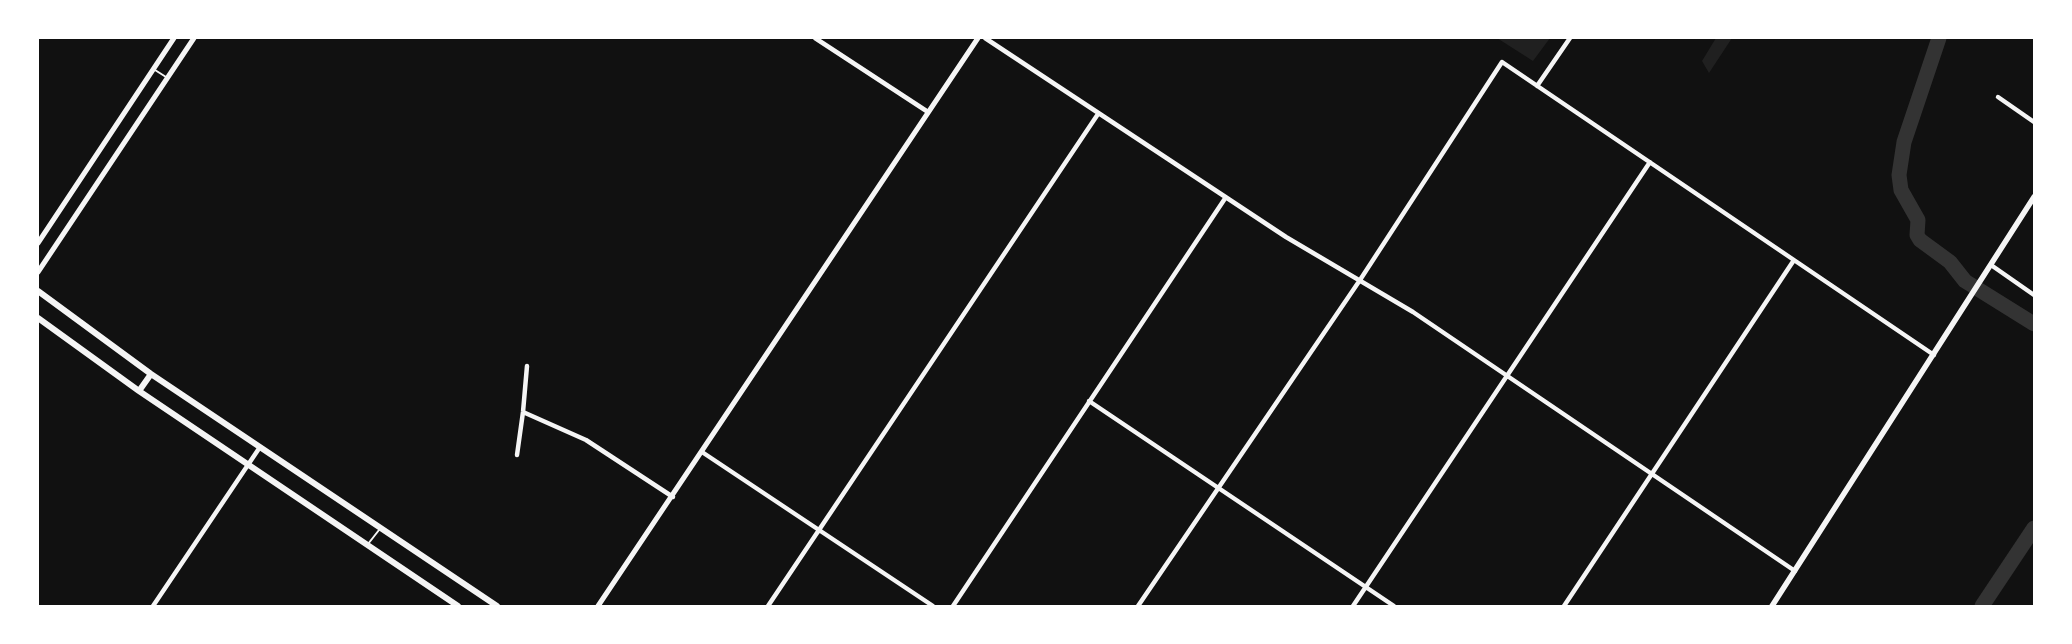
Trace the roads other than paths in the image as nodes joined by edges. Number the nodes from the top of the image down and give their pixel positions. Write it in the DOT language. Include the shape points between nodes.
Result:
graph roads {
  1 [pos="174,38"];
  2 [pos="194,38"];
  3 [pos="815,38"];
  4 [pos="978,38"];
  5 [pos="985,38"];
  6 [pos="1570,38"];
  7 [pos="153,69"];
  8 [pos="167,78"];
  9 [pos="1538,86"];
  10 [pos="1998,97"];
  11 [pos="928,112"];
  12 [pos="1098,114"];
  13 [pos="2034,122"];
  14 [pos="1650,162"];
  15 [pos="1226,197"];
  16 [pos="2034,197"];
  17 [pos="38,243"];
  18 [pos="1794,260"];
  19 [pos="1991,265"];
  20 [pos="38,272"];
  21 [pos="1360,280"];
  22 [pos="38,291"];
  23 [pos="2034,295"];
  24 [pos="38,318"];
  25 [pos="1934,355"];
  26 [pos="526,366"];
  27 [pos="151,374"];
  28 [pos="1507,375"];
  29 [pos="139,391"];
  30 [pos="1090,401"];
  31 [pos="523,412"];
  32 [pos="260,447"];
  33 [pos="702,452"];
  34 [pos="517,455"];
  35 [pos="248,466"];
  36 [pos="1652,474"];
  37 [pos="1218,488"];
  38 [pos="673,497"];
  39 [pos="380,528"];
  40 [pos="819,530"];
  41 [pos="367,546"];
  42 [pos="1795,571"];
  43 [pos="1366,588"];
  44 [pos="153,606"];
  45 [pos="458,606"];
  46 [pos="497,606"];
  47 [pos="598,606"];
  48 [pos="768,606"];
  49 [pos="934,606"];
  50 [pos="953,606"];
  51 [pos="1138,606"];
  52 [pos="1353,606"];
  53 [pos="1394,606"];
  54 [pos="1564,606"];
  55 [pos="1772,606"];
  1 -- 7 [label="street"];
  2 -- 8 [label="street"];
  3 -- 11 [label="street"];
  4 -- 11 [label="street"];
  5 -- 12 [label="street"];
  6 -- 9 [label="street"];
  7 -- 8 [label="lane"];
  7 -- 17 [label="street"];
  8 -- 20 [label="street"];
  9 -- 14 [label="street"];
  9 -- 21 [label="street" via="1502,62"];
  10 -- 13 [label="street"];
  11 -- 33 [label="street"];
  12 -- 15 [label="street"];
  12 -- 40 [label="street"];
  14 -- 18 [label="street"];
  14 -- 28 [label="street"];
  15 -- 21 [label="street"];
  15 -- 30 [label="street"];
  16 -- 19 [label="main road"];
  18 -- 25 [label="street"];
  18 -- 36 [label="street"];
  19 -- 23 [label="street"];
  19 -- 25 [label="main road"];
  21 -- 28 [label="street"];
  21 -- 37 [label="street"];
  22 -- 27 [label="main road"];
  24 -- 29 [label="main road"];
  25 -- 42 [label="main road"];
  26 -- 31 [label="street"];
  27 -- 29 [label="main road"];
  27 -- 32 [label="main road"];
  28 -- 36 [label="street"];
  28 -- 43 [label="street"];
  29 -- 35 [label="main road"];
  30 -- 37 [label="street"];
  30 -- 50 [label="street"];
  31 -- 34 [label="street"];
  31 -- 38 [label="street" via="586,440"];
  32 -- 35 [label="street"];
  32 -- 39 [label="main road"];
  33 -- 38 [label="street"];
  33 -- 40 [label="street"];
  35 -- 41 [label="main road"];
  35 -- 44 [label="street"];
  36 -- 42 [label="street"];
  36 -- 54 [label="street"];
  37 -- 43 [label="street"];
  37 -- 51 [label="street"];
  38 -- 47 [label="street"];
  39 -- 41 [label="lane"];
  39 -- 46 [label="main road"];
  40 -- 48 [label="street"];
  40 -- 49 [label="street"];
  41 -- 45 [label="main road"];
  42 -- 55 [label="main road"];
  43 -- 52 [label="street"];
  43 -- 53 [label="street"];
}
